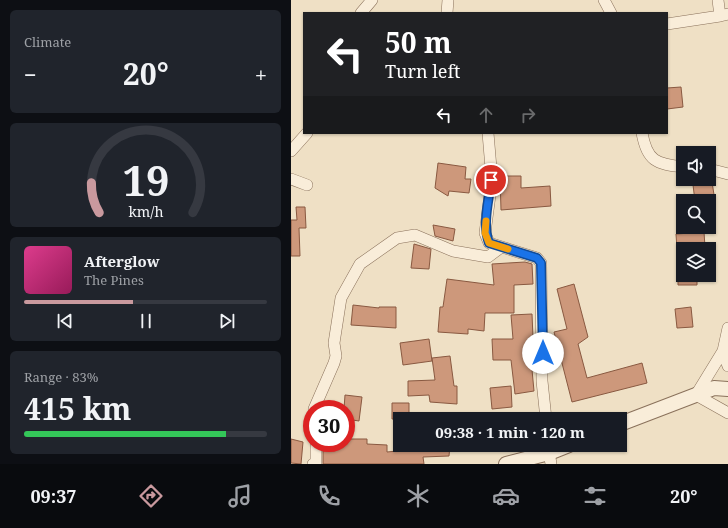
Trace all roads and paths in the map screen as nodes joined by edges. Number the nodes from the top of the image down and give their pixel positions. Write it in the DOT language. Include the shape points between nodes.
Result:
graph roads {
  1 [pos="372,0"];
  2 [pos="447,0"];
  3 [pos="604,0"];
  4 [pos="718,0"];
  5 [pos="362,12"];
  6 [pos="447,12"];
  7 [pos="610,12"];
  8 [pos="724,15"];
  9 [pos="668,24"];
  10 [pos="306,134"];
  11 [pos="488,134"];
  12 [pos="642,134"];
  13 [pos="291,151"];
  14 [pos="676,166"];
  15 [pos="716,171"];
  16 [pos="728,174"];
  17 [pos="291,179"];
  18 [pos="307,185"];
  19 [pos="500,248"];
  20 [pos="728,328"];
  21 [pos="723,351"];
  22 [pos="728,366"];
  23 [pos="728,389"];
  24 [pos="696,395"];
  25 [pos="318,400"];
  26 [pos="545,412"];
  27 [pos="728,413"];
  28 [pos="627,421"];
  29 [pos="316,452"];
  30 [pos="549,454"];
  31 [pos="313,464"];
  32 [pos="507,464"];
  1 -- 5 [label="street"];
  2 -- 6 [label="street"];
  3 -- 7 [label="street"];
  4 -- 8 [label="street"];
  8 -- 9 [label="street"];
  10 -- 13 [label="street"];
  11 -- 19 [label="street" via="491,180 485,233 489,243"];
  12 -- 14 [label="street" via="644,145 652,159 663,165"];
  15 -- 16 [label="street"];
  17 -- 18 [label="street"];
  19 -- 25 [label="street" via="488,257 453,250 415,235 397,238 360,264 341,298 334,343 336,356"];
  19 -- 26 [label="street" via="537,258 541,263 542,381"];
  20 -- 21 [label="street"];
  21 -- 22 [label="street"];
  21 -- 24 [label="street"];
  23 -- 24 [label="street" via="714,388"];
  24 -- 27 [label="street"];
  24 -- 28 [label="street"];
  29 -- 31 [label="street" via="316,463"];
  30 -- 32 [label="street"];
}
